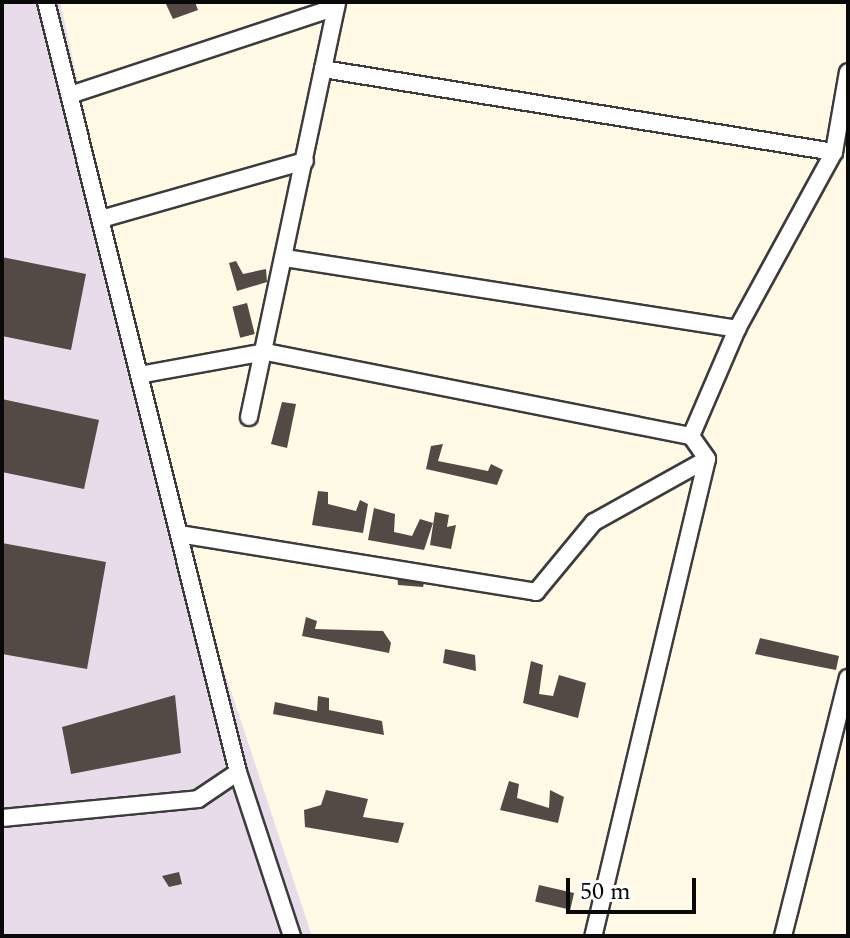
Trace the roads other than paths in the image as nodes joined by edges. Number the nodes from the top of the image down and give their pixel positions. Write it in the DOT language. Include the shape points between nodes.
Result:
graph roads {
  1 [pos="46,2"];
  2 [pos="337,5"];
  3 [pos="323,69"];
  4 [pos="848,72"];
  5 [pos="70,95"];
  6 [pos="834,152"];
  7 [pos="305,161"];
  8 [pos="101,219"];
  9 [pos="285,258"];
  10 [pos="737,329"];
  11 [pos="266,352"];
  12 [pos="139,375"];
  13 [pos="249,417"];
  14 [pos="691,436"];
  15 [pos="707,459"];
  16 [pos="179,534"];
  17 [pos="848,678"];
  18 [pos="238,772"];
  19 [pos="2,818"];
  20 [pos="292,936"];
  21 [pos="593,936"];
  22 [pos="783,936"];
  1 -- 5 [label="street"];
  2 -- 3 [label="street"];
  2 -- 5 [label="street"];
  3 -- 6 [label="street"];
  3 -- 7 [label="street"];
  4 -- 6 [label="street"];
  5 -- 8 [label="street"];
  6 -- 10 [label="street"];
  7 -- 8 [label="street"];
  7 -- 9 [label="street"];
  8 -- 12 [label="street"];
  9 -- 10 [label="street"];
  9 -- 11 [label="street"];
  10 -- 14 [label="street"];
  11 -- 12 [label="street"];
  11 -- 13 [label="street"];
  11 -- 14 [label="street"];
  12 -- 16 [label="street"];
  14 -- 15 [label="street"];
  15 -- 16 [label="street" via="594,522 536,592"];
  15 -- 21 [label="street"];
  16 -- 18 [label="street"];
  17 -- 22 [label="street"];
  18 -- 19 [label="street" via="198,799"];
  18 -- 20 [label="street"];
}
